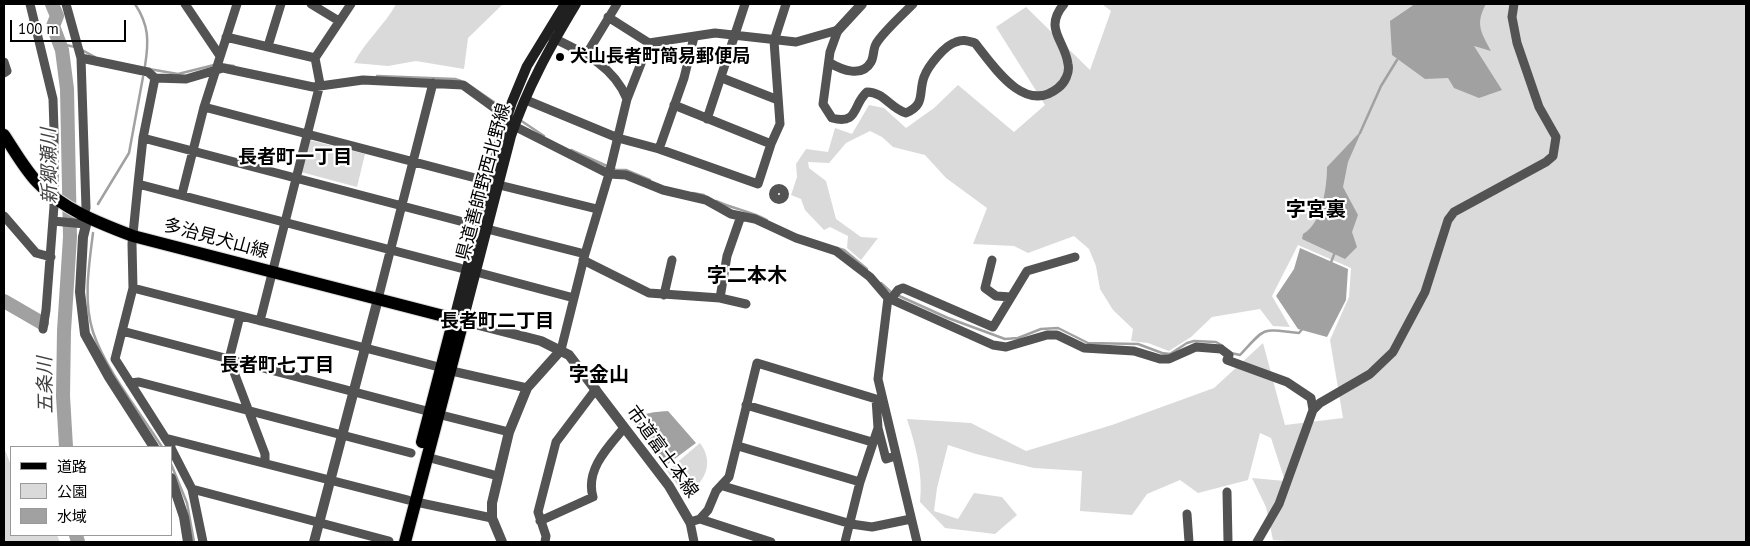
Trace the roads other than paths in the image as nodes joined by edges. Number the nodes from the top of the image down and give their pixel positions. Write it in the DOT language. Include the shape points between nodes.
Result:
graph roads {
  1 [pos="30,4"];
  2 [pos="66,4"];
  3 [pos="186,4"];
  4 [pos="237,4"];
  5 [pos="281,4"];
  6 [pos="311,4"];
  7 [pos="351,4"];
  8 [pos="565,4"];
  9 [pos="576,4"];
  10 [pos="617,4"];
  11 [pos="745,4"];
  12 [pos="786,4"];
  13 [pos="862,4"];
  14 [pos="913,4"];
  15 [pos="1064,4"];
  16 [pos="1514,4"];
  17 [pos="608,17"];
  18 [pos="339,21"];
  19 [pos="838,30"];
  20 [pos="736,35"];
  21 [pos="226,37"];
  22 [pos="550,37"];
  23 [pos="694,37"];
  24 [pos="774,41"];
  25 [pos="649,43"];
  26 [pos="268,46"];
  27 [pos="79,52"];
  28 [pos="586,55"];
  29 [pos="315,58"];
  30 [pos="4,62"];
  31 [pos="830,63"];
  32 [pos="218,64"];
  33 [pos="4,73"];
  34 [pos="155,78"];
  35 [pos="722,78"];
  36 [pos="320,83"];
  37 [pos="433,84"];
  38 [pos="627,99"];
  39 [pos="526,100"];
  40 [pos="778,100"];
  41 [pos="674,105"];
  42 [pos="204,107"];
  43 [pos="512,117"];
  44 [pos="707,119"];
  45 [pos="308,134"];
  46 [pos="4,135"];
  47 [pos="143,138"];
  48 [pos="618,138"];
  49 [pos="771,144"];
  50 [pos="658,149"];
  51 [pos="192,151"];
  52 [pos="413,161"];
  53 [pos="609,174"];
  54 [pos="297,178"];
  55 [pos="482,180"];
  56 [pos="138,184"];
  57 [pos="758,184"];
  58 [pos="498,185"];
  59 [pos="774,192"];
  60 [pos="182,194"];
  61 [pos="56,199"];
  62 [pos="401,206"];
  63 [pos="597,209"];
  64 [pos="4,216"];
  65 [pos="741,216"];
  66 [pos="84,220"];
  67 [pos="57,221"];
  68 [pos="285,222"];
  69 [pos="471,224"];
  70 [pos="491,230"];
  71 [pos="133,236"];
  72 [pos="390,249"];
  73 [pos="51,257"];
  74 [pos="584,257"];
  75 [pos="1075,257"];
  76 [pos="672,260"];
  77 [pos="992,260"];
  78 [pos="460,268"];
  79 [pos="273,272"];
  80 [pos="476,272"];
  81 [pos="133,288"];
  82 [pos="664,295"];
  83 [pos="1011,296"];
  84 [pos="574,298"];
  85 [pos="720,298"];
  86 [pos="890,298"];
  87 [pos="378,299"];
  88 [pos="746,304"];
  89 [pos="240,316"];
  90 [pos="459,320"];
  91 [pos="260,321"];
  92 [pos="43,329"];
  93 [pos="122,331"];
  94 [pos="365,348"];
  95 [pos="561,350"];
  96 [pos="229,359"];
  97 [pos="434,366"];
  98 [pos="456,372"];
  99 [pos="130,383"];
  100 [pos="527,388"];
  101 [pos="596,389"];
  102 [pos="353,392"];
  103 [pos="746,405"];
  104 [pos="423,410"];
  105 [pos="1313,410"];
  106 [pos="249,412"];
  107 [pos="445,416"];
  108 [pos="624,428"];
  109 [pos="878,428"];
  110 [pos="509,432"];
  111 [pos="342,436"];
  112 [pos="165,438"];
  113 [pos="872,442"];
  114 [pos="153,446"];
  115 [pos="170,446"];
  116 [pos="738,446"];
  117 [pos="172,450"];
  118 [pos="411,453"];
  119 [pos="895,456"];
  120 [pos="434,459"];
  121 [pos="265,462"];
  122 [pos="498,476"];
  123 [pos="331,479"];
  124 [pos="172,481"];
  125 [pos="860,482"];
  126 [pos="722,486"];
  127 [pos="192,489"];
  128 [pos="1227,492"];
  129 [pos="412,501"];
  130 [pos="1187,514"];
  131 [pos="492,518"];
  132 [pos="911,519"];
  133 [pos="540,521"];
  134 [pos="695,521"];
  135 [pos="319,523"];
  136 [pos="851,524"];
  137 [pos="203,541"];
  138 [pos="188,542"];
  139 [pos="214,542"];
  140 [pos="314,542"];
  141 [pos="393,542"];
  142 [pos="405,542"];
  143 [pos="502,542"];
  144 [pos="545,542"];
  145 [pos="694,542"];
  146 [pos="771,542"];
  147 [pos="845,542"];
  148 [pos="917,542"];
  149 [pos="1189,542"];
  150 [pos="1228,542"];
  151 [pos="1257,542"];
  1 -- 61 [label="street" via="53,100"];
  2 -- 27 [label="street"];
  3 -- 32 [label="street"];
  4 -- 21 [label="street"];
  5 -- 26 [label="street"];
  6 -- 18 [label="street"];
  7 -- 18 [label="street"];
  8 -- 22 [label="main road, 県道善師野西北野線"];
  9 -- 22 [label="main road, 県道善師野西北野線"];
  10 -- 17 [label="street"];
  11 -- 20 [label="street"];
  12 -- 24 [label="street"];
  13 -- 19 [label="street"];
  14 -- 31 [label="street" via="876,44 870,64 863,70 852,72"];
  15 -- 31 [label="street" via="1056,16 1055,30 1068,64 1067,75 1062,85 1042,95 1020,92 975,43 966,40 954,42 932,64 924,76 919,104 915,109 906,113 899,111 882,95 867,92 853,115 840,120 832,118 824,104"];
  16 -- 105 [label="street" via="1512,17 1517,43 1539,107 1556,137 1553,156 1454,212 1446,224 1425,292 1393,352 1370,374"];
  17 -- 25 [label="street"];
  17 -- 28 [label="street"];
  18 -- 29 [label="street"];
  19 -- 24 [label="street" via="796,42"];
  19 -- 31 [label="street" via="830,52"];
  20 -- 23 [label="street" via="715,33"];
  20 -- 24 [label="street"];
  20 -- 35 [label="street"];
  21 -- 26 [label="street"];
  21 -- 32 [label="street"];
  22 -- 28 [label="street"];
  22 -- 43 [label="main road, 県道善師野西北野線" via="527,66"];
  23 -- 25 [label="street"];
  23 -- 41 [label="street"];
  24 -- 40 [label="street"];
  25 -- 38 [label="street"];
  26 -- 29 [label="street"];
  27 -- 34 [label="street" via="148,72"];
  27 -- 66 [label="street"];
  28 -- 38 [label="street" via="602,64"];
  29 -- 36 [label="street"];
  30 -- 33 [label="street" via="7,71"];
  32 -- 34 [label="street" via="186,79"];
  32 -- 36 [label="street" via="223,68 313,87"];
  32 -- 42 [label="street"];
  34 -- 47 [label="street"];
  35 -- 40 [label="street"];
  35 -- 44 [label="street"];
  36 -- 37 [label="street" via="363,80"];
  36 -- 45 [label="street"];
  37 -- 43 [label="street" via="463,85"];
  37 -- 52 [label="street"];
  38 -- 48 [label="street"];
  39 -- 48 [label="street"];
  40 -- 49 [label="street" via="780,124"];
  41 -- 44 [label="street"];
  41 -- 50 [label="street"];
  42 -- 45 [label="street"];
  42 -- 51 [label="street"];
  43 -- 53 [label="street"];
  43 -- 58 [label="main road, 県道善師野西北野線"];
  43 -- 90 [label="main road, 県道善師野西北野線"];
  44 -- 49 [label="street"];
  45 -- 52 [label="street"];
  45 -- 54 [label="street"];
  46 -- 61 [label="main road, 多治見犬山線" via="36,181"];
  47 -- 51 [label="street"];
  47 -- 56 [label="street"];
  48 -- 50 [label="street"];
  48 -- 53 [label="street"];
  49 -- 57 [label="street"];
  50 -- 57 [label="street"];
  51 -- 54 [label="street"];
  51 -- 60 [label="street"];
  52 -- 55 [label="street"];
  52 -- 62 [label="street"];
  53 -- 63 [label="street"];
  53 -- 65 [label="street" via="626,175 663,190 706,200"];
  54 -- 62 [label="street"];
  54 -- 68 [label="street"];
  56 -- 60 [label="street"];
  56 -- 71 [label="street"];
  57 -- 59 [label="street"];
  58 -- 63 [label="street"];
  58 -- 80 [label="main road, 県道善師野西北野線"];
  60 -- 68 [label="street"];
  61 -- 66 [label="main road, 多治見犬山線"];
  61 -- 67 [label="street"];
  62 -- 69 [label="street"];
  62 -- 72 [label="street"];
  63 -- 74 [label="street"];
  64 -- 73 [label="street" via="36,253"];
  65 -- 85 [label="street" via="727,256"];
  65 -- 86 [label="street" via="836,252 855,264"];
  66 -- 67 [label="street"];
  66 -- 71 [label="main road, 多治見犬山線"];
  66 -- 114 [label="street" via="80,292 85,334"];
  67 -- 73 [label="street"];
  68 -- 72 [label="street"];
  68 -- 79 [label="street"];
  70 -- 74 [label="street"];
  71 -- 79 [label="main road, 多治見犬山線"];
  71 -- 81 [label="street"];
  72 -- 78 [label="street"];
  72 -- 87 [label="street"];
  73 -- 92 [label="street"];
  74 -- 82 [label="street" via="634,288"];
  74 -- 84 [label="street"];
  75 -- 83 [label="street" via="1027,271"];
  76 -- 82 [label="street"];
  77 -- 83 [label="street" via="985,288 996,296"];
  79 -- 87 [label="main road, 多治見犬山線"];
  79 -- 91 [label="street"];
  80 -- 84 [label="street"];
  80 -- 90 [label="main road, 県道善師野西北野線"];
  81 -- 89 [label="street"];
  81 -- 93 [label="street"];
  82 -- 85 [label="street"];
  83 -- 86 [label="street" via="993,327 903,288"];
  84 -- 95 [label="street"];
  85 -- 88 [label="street"];
  86 -- 105 [label="street" via="993,345 1006,346 1057,335 1084,348 1134,350 1160,359 1170,359 1196,347 1221,349 1229,355 1227,360 1287,382 1311,398"];
  86 -- 119 [label="street" via="878,379"];
  87 -- 90 [label="main road, 多治見犬山線"];
  87 -- 94 [label="street"];
  89 -- 91 [label="street"];
  89 -- 96 [label="street"];
  90 -- 95 [label="street, 市道富士本線"];
  90 -- 129 [label="main road"];
  91 -- 94 [label="street"];
  93 -- 96 [label="street"];
  93 -- 99 [label="street" via="115,359"];
  94 -- 97 [label="street"];
  94 -- 102 [label="street"];
  95 -- 100 [label="street"];
  95 -- 101 [label="street, 市道富士本線" via="578,364"];
  96 -- 102 [label="street"];
  96 -- 106 [label="street"];
  98 -- 100 [label="street"];
  99 -- 106 [label="street" via="139,382"];
  99 -- 112 [label="street"];
  100 -- 110 [label="street"];
  101 -- 108 [label="street, 市道富士本線"];
  101 -- 133 [label="street" via="556,442 538,512"];
  102 -- 104 [label="street"];
  102 -- 111 [label="street"];
  103 -- 109 [label="street" via="757,363 876,399"];
  103 -- 113 [label="street"];
  103 -- 116 [label="street"];
  105 -- 151 [label="street" via="1279,504"];
  106 -- 111 [label="street"];
  106 -- 121 [label="street"];
  107 -- 110 [label="street"];
  108 -- 133 [label="street" via="598,460 590,487 593,497"];
  108 -- 134 [label="street, 市道富士本線"];
  109 -- 113 [label="street"];
  109 -- 119 [label="street" via="886,459"];
  110 -- 122 [label="street"];
  111 -- 118 [label="street"];
  111 -- 123 [label="street"];
  112 -- 115 [label="street"];
  112 -- 121 [label="street"];
  113 -- 125 [label="street"];
  116 -- 125 [label="street"];
  116 -- 126 [label="street" via="729,477"];
  117 -- 127 [label="street"];
  119 -- 132 [label="street"];
  120 -- 122 [label="street"];
  121 -- 123 [label="street"];
  122 -- 131 [label="street"];
  123 -- 129 [label="street"];
  123 -- 135 [label="street"];
  124 -- 138 [label="street"];
  125 -- 136 [label="street"];
  126 -- 134 [label="street" via="716,491 708,510"];
  126 -- 136 [label="street"];
  127 -- 135 [label="street"];
  127 -- 137 [label="street"];
  128 -- 150 [label="street"];
  129 -- 131 [label="street"];
  129 -- 141 [label="main road"];
  129 -- 142 [label="main road"];
  130 -- 149 [label="street"];
  131 -- 143 [label="street"];
  132 -- 136 [label="street" via="872,527"];
  132 -- 148 [label="street"];
  133 -- 144 [label="street"];
  134 -- 145 [label="street, 市道富士本線"];
  134 -- 146 [label="street"];
  135 -- 140 [label="street"];
  135 -- 141 [label="street"];
  136 -- 147 [label="street"];
  137 -- 139 [label="street"];
}
